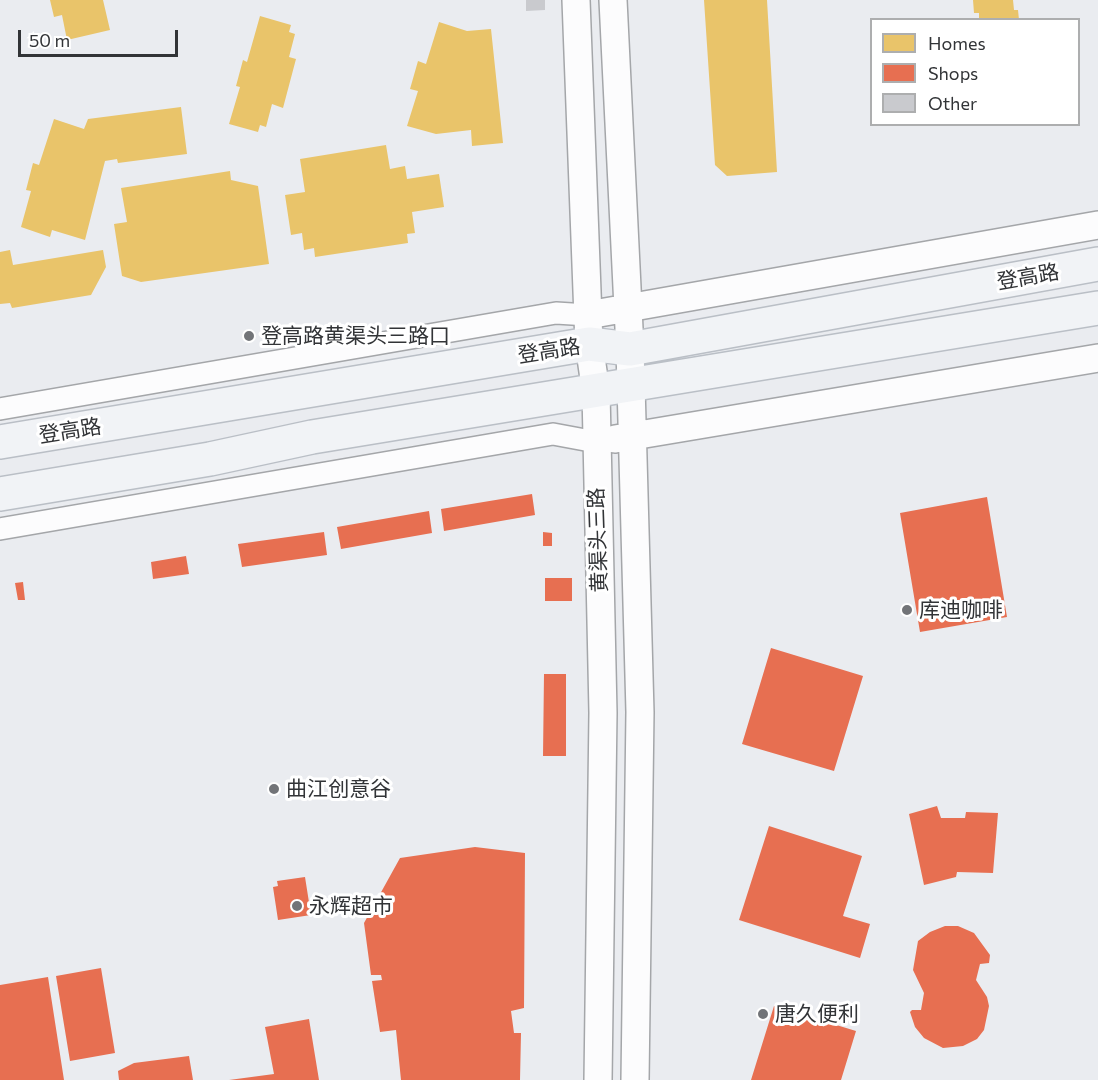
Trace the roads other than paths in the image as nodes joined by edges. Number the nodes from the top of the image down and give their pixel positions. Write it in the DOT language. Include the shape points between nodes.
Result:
graph roads {
  1 [pos="576,0"];
  2 [pos="614,0"];
  3 [pos="1098,225"];
  4 [pos="1098,264"];
  5 [pos="1098,308"];
  6 [pos="628,309"];
  7 [pos="588,330"];
  8 [pos="630,349"];
  9 [pos="1098,358"];
  10 [pos="631,387"];
  11 [pos="596,392"];
  12 [pos="0,409"];
  13 [pos="632,436"];
  14 [pos="0,442"];
  15 [pos="596,442"];
  16 [pos="0,494"];
  17 [pos="0,529"];
  18 [pos="598,1080"];
  19 [pos="635,1080"];
  1 -- 7 [label="street, 黄渠头三路"];
  2 -- 6 [label="street, 黄渠头三路"];
  3 -- 6 [label="street"];
  4 -- 8 [label="main road, 登高路"];
  5 -- 10 [label="main road, 登高路"];
  6 -- 7 [label="street"];
  6 -- 8 [label="street, 黄渠头三路"];
  7 -- 8 [label="main road, 登高路"];
  7 -- 11 [label="street, 黄渠头三路"];
  7 -- 12 [label="street" via="556,313"];
  7 -- 14 [label="main road, 登高路"];
  8 -- 10 [label="street, 黄渠头三路"];
  9 -- 13 [label="street"];
  10 -- 11 [label="main road, 登高路"];
  10 -- 13 [label="street, 黄渠头三路"];
  11 -- 15 [label="street, 黄渠头三路"];
  11 -- 16 [label="main road, 登高路" via="312,437 210,459"];
  13 -- 15 [label="street"];
  13 -- 19 [label="street, 黄渠头三路" via="640,712"];
  15 -- 17 [label="street" via="553,434"];
  15 -- 18 [label="street, 黄渠头三路" via="603,713"];
}
